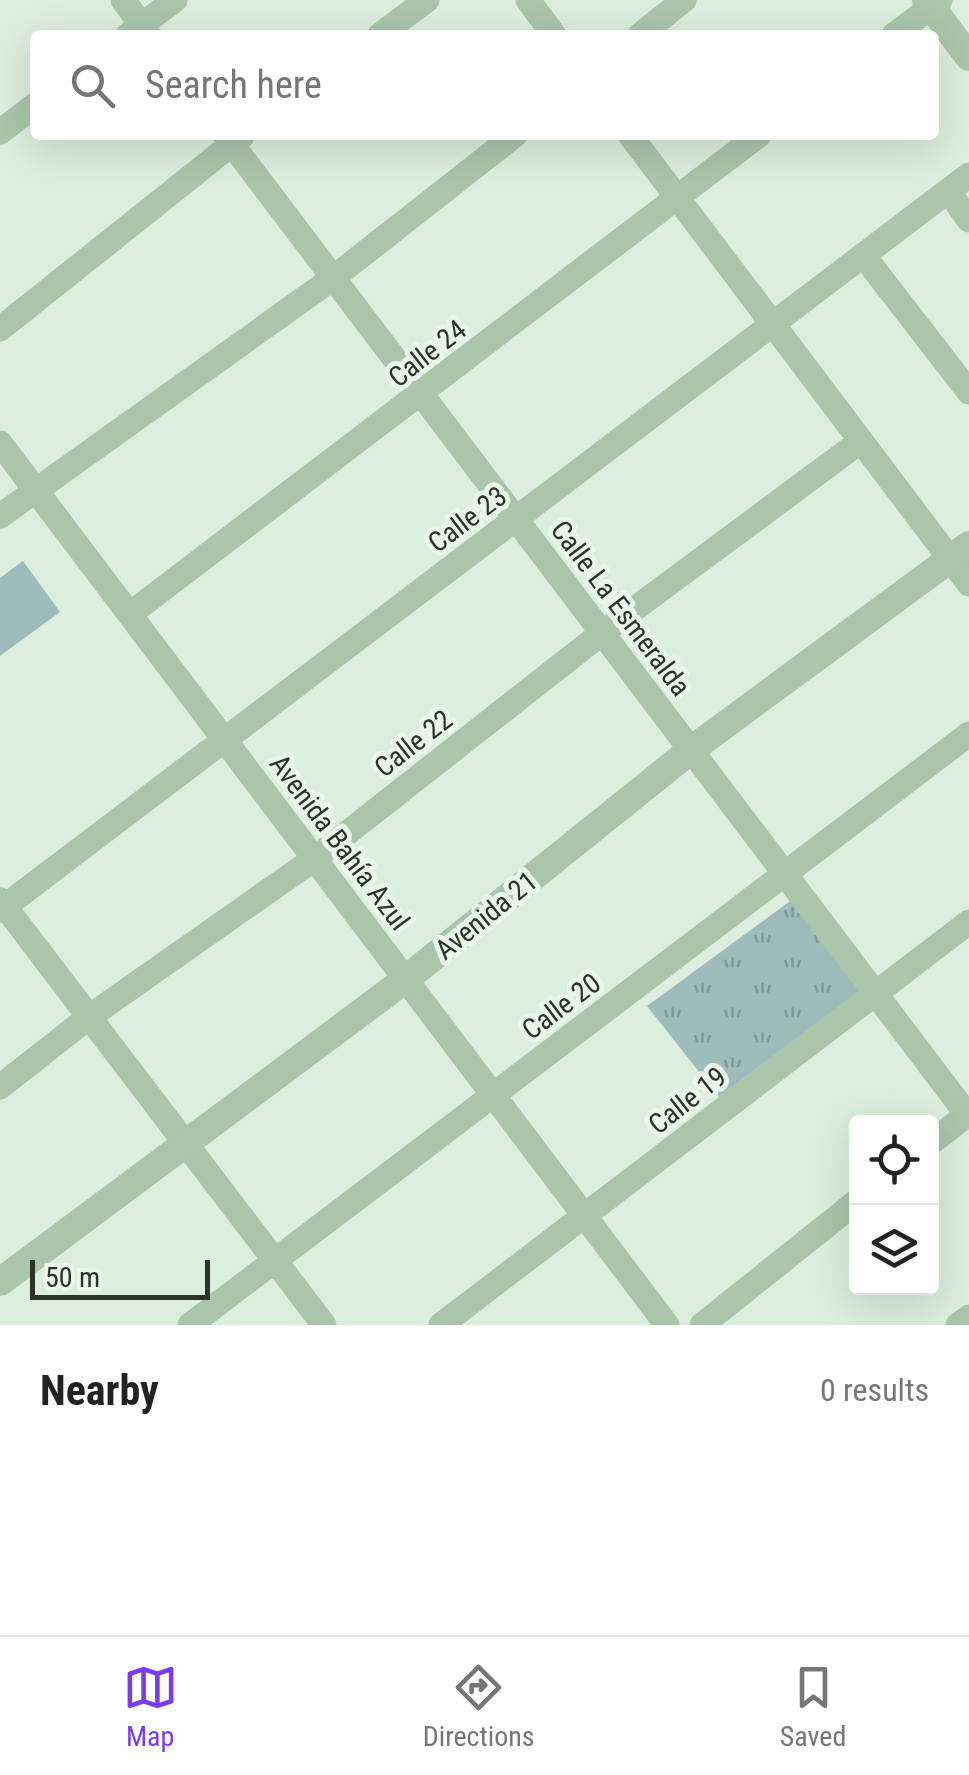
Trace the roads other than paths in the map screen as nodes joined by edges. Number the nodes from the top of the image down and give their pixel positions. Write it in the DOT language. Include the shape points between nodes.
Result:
graph roads {
  1 [pos="122,0"];
  2 [pos="175,0"];
  3 [pos="427,0"];
  4 [pos="528,0"];
  5 [pos="684,0"];
  6 [pos="932,2"];
  7 [pos="139,30"];
  8 [pos="142,30"];
  9 [pos="387,30"];
  10 [pos="550,30"];
  11 [pos="646,30"];
  12 [pos="900,30"];
  13 [pos="969,56"];
  14 [pos="30,109"];
  15 [pos="0,132"];
  16 [pos="231,140"];
  17 [pos="234,140"];
  18 [pos="509,140"];
  19 [pos="634,140"];
  20 [pos="752,140"];
  21 [pos="959,183"];
  22 [pos="676,196"];
  23 [pos="969,220"];
  24 [pos="864,256"];
  25 [pos="333,278"];
  26 [pos="773,324"];
  27 [pos="0,329"];
  28 [pos="969,392"];
  29 [pos="422,395"];
  30 [pos="861,442"];
  31 [pos="0,443"];
  32 [pos="34,488"];
  33 [pos="0,516"];
  34 [pos="516,519"];
  35 [pos="959,551"];
  36 [pos="969,584"];
  37 [pos="130,614"];
  38 [pos="602,632"];
  39 [pos="969,734"];
  40 [pos="225,740"];
  41 [pos="691,750"];
  42 [pos="314,858"];
  43 [pos="784,874"];
  44 [pos="2,905"];
  45 [pos="969,922"];
  46 [pos="406,980"];
  47 [pos="874,992"];
  48 [pos="89,1017"];
  49 [pos="0,1087"];
  50 [pos="493,1095"];
  51 [pos="968,1115"];
  52 [pos="939,1137"];
  53 [pos="186,1144"];
  54 [pos="852,1205"];
  55 [pos="586,1217"];
  56 [pos="275,1261"];
  57 [pos="0,1282"];
  58 [pos="969,1317"];
  59 [pos="190,1325"];
  60 [pos="324,1325"];
  61 [pos="442,1325"];
  62 [pos="668,1325"];
  63 [pos="702,1325"];
  64 [pos="958,1325"];
  1 -- 7 [label="street"];
  2 -- 8 [label="street"];
  3 -- 9 [label="street"];
  4 -- 10 [label="street"];
  5 -- 11 [label="street"];
  6 -- 12 [label="street"];
  6 -- 13 [label="street"];
  14 -- 15 [label="street"];
  16 -- 27 [label="street"];
  17 -- 25 [label="street, Calle La Esmeralda"];
  18 -- 25 [label="street"];
  19 -- 22 [label="street"];
  20 -- 22 [label="street, Calle 24"];
  21 -- 23 [label="street"];
  21 -- 24 [label="street, Calle 23"];
  22 -- 26 [label="street"];
  22 -- 29 [label="street, Calle 24"];
  24 -- 26 [label="street, Calle 23"];
  24 -- 28 [label="street"];
  25 -- 29 [label="street, Calle La Esmeralda"];
  25 -- 32 [label="street"];
  26 -- 30 [label="street"];
  26 -- 34 [label="street, Calle 23"];
  29 -- 34 [label="street, Calle La Esmeralda"];
  29 -- 37 [label="street, Calle 24"];
  30 -- 35 [label="street"];
  30 -- 38 [label="street, Calle 22"];
  31 -- 32 [label="street, Avenida Bahía Azul"];
  32 -- 33 [label="street"];
  32 -- 37 [label="street, Avenida Bahía Azul"];
  34 -- 38 [label="street, Calle La Esmeralda"];
  34 -- 40 [label="street, Calle 23"];
  35 -- 36 [label="street"];
  35 -- 41 [label="street, Avenida 21"];
  37 -- 40 [label="street, Avenida Bahía Azul"];
  38 -- 41 [label="street, Calle La Esmeralda"];
  38 -- 42 [label="street, Calle 22"];
  39 -- 43 [label="street, Calle 20"];
  40 -- 42 [label="street, Avenida Bahía Azul"];
  40 -- 44 [label="street, Calle 23"];
  41 -- 43 [label="street, Calle La Esmeralda"];
  41 -- 46 [label="street, Avenida 21"];
  42 -- 46 [label="street, Avenida Bahía Azul"];
  42 -- 48 [label="street, Calle 22"];
  43 -- 47 [label="street, Calle La Esmeralda"];
  43 -- 50 [label="street, Calle 20"];
  44 -- 48 [label="street"];
  45 -- 47 [label="street, Calle 19"];
  46 -- 50 [label="street, Avenida Bahía Azul"];
  46 -- 53 [label="street, Avenida 21"];
  47 -- 51 [label="street, Calle La Esmeralda"];
  47 -- 55 [label="street, Calle 19"];
  48 -- 49 [label="street, Calle 22"];
  48 -- 53 [label="street"];
  50 -- 55 [label="street, Avenida Bahía Azul"];
  50 -- 56 [label="street, Calle 20"];
  51 -- 52 [label="street"];
  53 -- 56 [label="street"];
  53 -- 57 [label="street, Avenida 21"];
  54 -- 63 [label="street"];
  55 -- 61 [label="street, Calle 19"];
  55 -- 62 [label="street, Avenida Bahía Azul"];
  56 -- 59 [label="street, Calle 20"];
  56 -- 60 [label="street"];
  58 -- 64 [label="street"];
}
